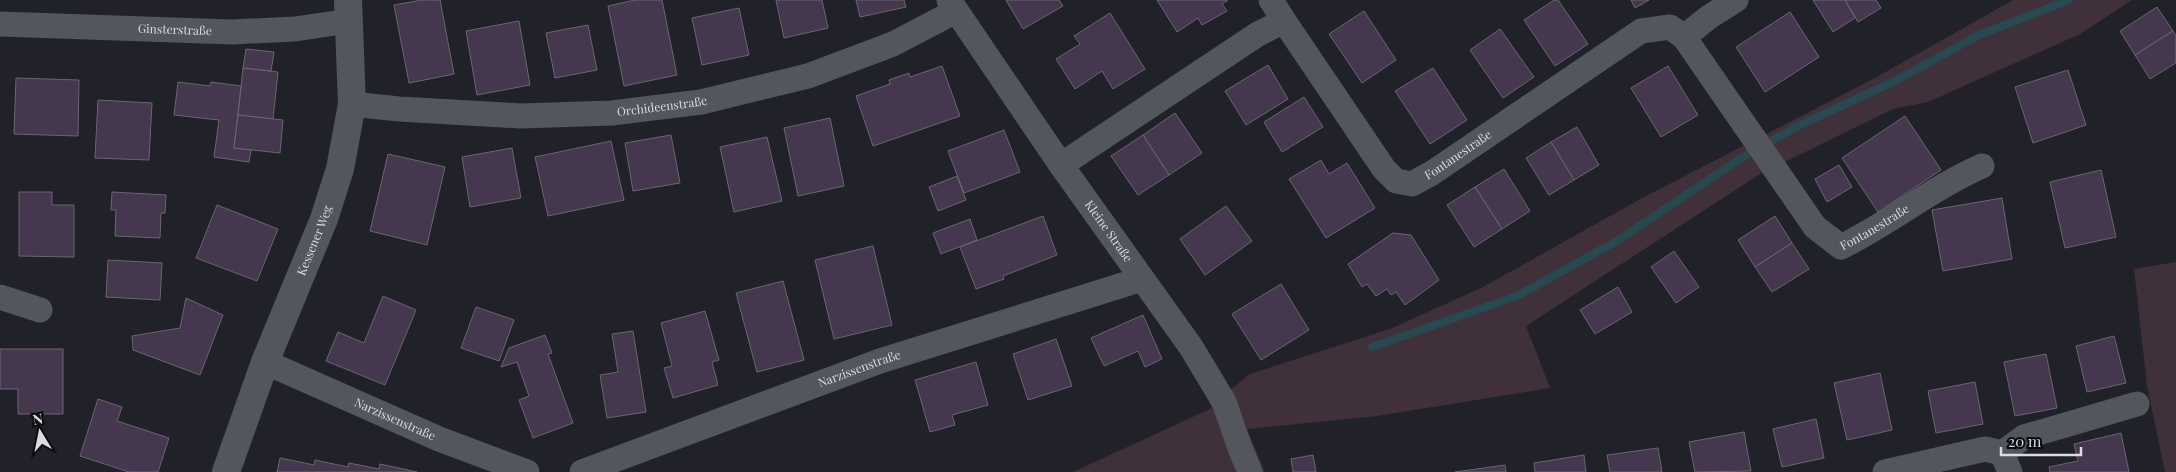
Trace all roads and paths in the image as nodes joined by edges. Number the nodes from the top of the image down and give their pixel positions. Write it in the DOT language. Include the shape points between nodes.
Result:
graph roads {
  1 [pos="1272,0"];
  2 [pos="1736,0"];
  3 [pos="953,5"];
  4 [pos="349,10"];
  5 [pos="1284,21"];
  6 [pos="0,24"];
  7 [pos="1684,37"];
  8 [pos="352,104"];
  9 [pos="1061,165"];
  10 [pos="1982,166"];
  11 [pos="1142,279"];
  12 [pos="0,297"];
  13 [pos="40,310"];
  14 [pos="264,362"];
  15 [pos="2137,404"];
  16 [pos="2006,463"];
  17 [pos="226,472"];
  18 [pos="527,472"];
  19 [pos="582,472"];
  20 [pos="1250,472"];
  21 [pos="1885,472"];
  1 -- 5 [label="street, Fontanestraße"];
  2 -- 7 [label="street"];
  3 -- 8 [label="street, Orchideenstraße" via="892,44 808,76 700,102 612,113 521,116 399,110"];
  3 -- 9 [label="street, Kleine Straße"];
  4 -- 6 [label="street, Ginsterstraße" via="295,29 232,32"];
  4 -- 8 [label="street, Kessener Weg"];
  5 -- 7 [label="street, Fontanestraße" via="1384,169 1396,181 1412,184 1641,31 1670,27"];
  5 -- 9 [label="street" via="1258,34"];
  7 -- 10 [label="street, Fontanestraße" via="1815,227 1840,247 1953,179"];
  8 -- 14 [label="street, Kessener Weg" via="340,169 324,219"];
  9 -- 11 [label="street, Kleine Straße"];
  11 -- 19 [label="street, Narzissenstraße" via="880,361"];
  11 -- 20 [label="street, Kleine Straße" via="1191,347 1224,402"];
  12 -- 13 [label="street"];
  14 -- 17 [label="street, Kessener Weg"];
  14 -- 18 [label="street, Narzissenstraße" via="439,439"];
  15 -- 16 [label="street" via="2024,437"];
  16 -- 21 [label="street" via="1985,449"];
}
